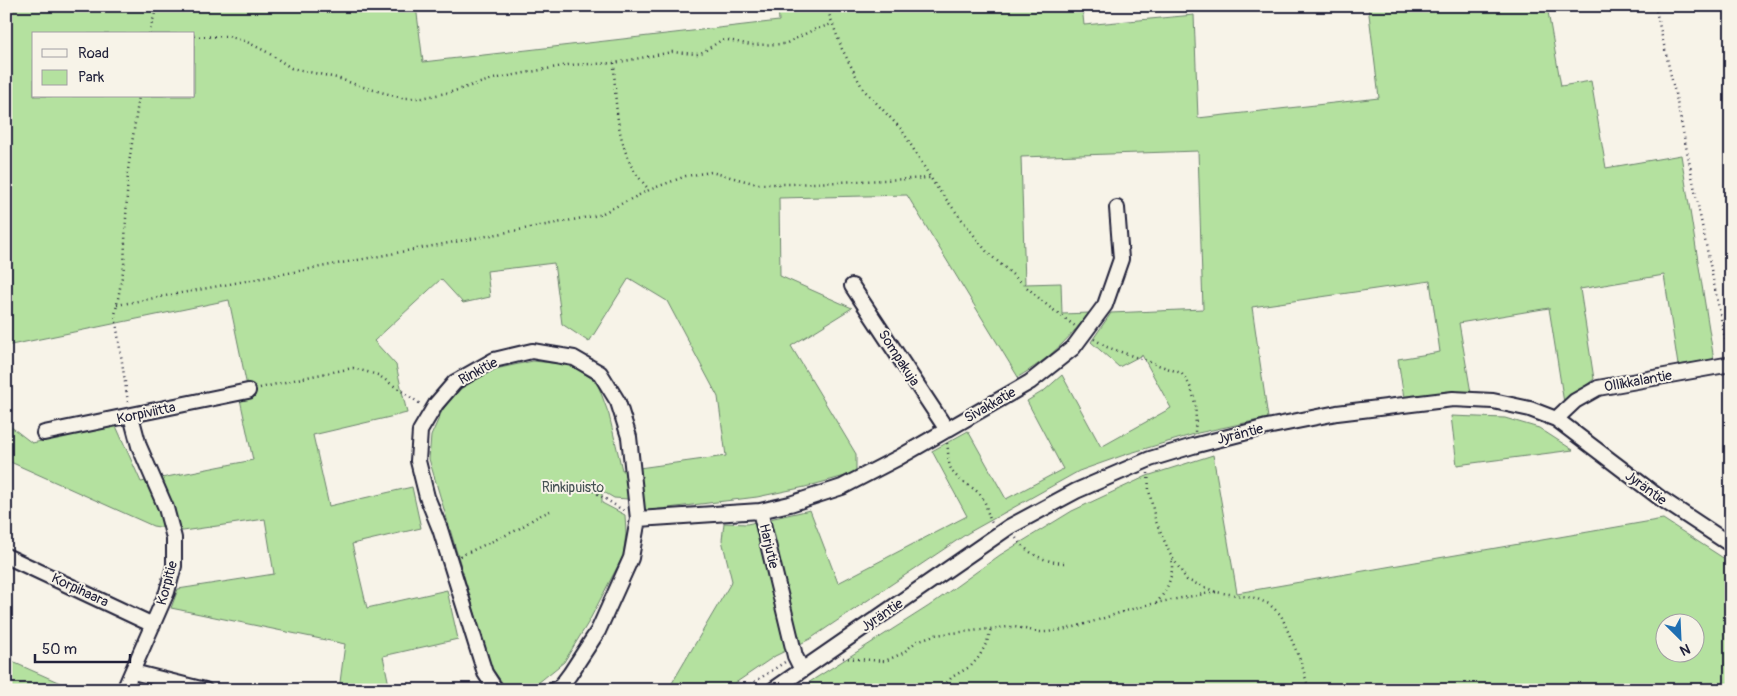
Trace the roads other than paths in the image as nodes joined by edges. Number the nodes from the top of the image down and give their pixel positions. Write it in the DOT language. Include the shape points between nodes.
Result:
graph roads {
  1 [pos="1117,208"];
  2 [pos="852,286"];
  3 [pos="1731,364"];
  4 [pos="248,391"];
  5 [pos="131,416"];
  6 [pos="1556,419"];
  7 [pos="944,432"];
  8 [pos="44,433"];
  9 [pos="760,511"];
  10 [pos="638,518"];
  11 [pos="1731,545"];
  12 [pos="6,556"];
  13 [pos="153,625"];
  14 [pos="802,670"];
  15 [pos="133,672"];
  16 [pos="124,690"];
  17 [pos="205,690"];
  18 [pos="496,690"];
  19 [pos="554,690"];
  20 [pos="773,690"];
  1 -- 7 [label="street, Sivakkatie" via="1121,259 1105,305 1073,348 1030,382"];
  2 -- 7 [label="street, Sompakuja"];
  3 -- 6 [label="street, Ollikkalantie" via="1598,388 1575,401"];
  4 -- 5 [label="street, Korpiviitta"];
  5 -- 8 [label="street, Korpiviitta"];
  5 -- 13 [label="street, Korpitie" via="174,538 174,566"];
  6 -- 11 [label="street, Jyräntie" via="1660,498"];
  6 -- 14 [label="street, Jyräntie" via="1493,401 1453,400 1337,414 1266,427 1150,459 1076,491 1004,531"];
  7 -- 9 [label="street, Sivakkatie" via="842,487"];
  9 -- 10 [label="street, Harjutie"];
  9 -- 14 [label="street, Harjutie" via="795,656"];
  10 -- 18 [label="street, Rinkitie" via="629,437 618,402 600,373 574,358 532,351 494,360 455,382 420,431 418,461 485,673"];
  10 -- 19 [label="street, Rinkitie" via="631,558 598,631 570,674"];
  12 -- 13 [label="street, Korpihaara"];
  13 -- 15 [label="street, Korpitie"];
  14 -- 20 [label="street, Jyräntie"];
  15 -- 16 [label="street, Korpitie"];
  15 -- 17 [label="street"];
}
